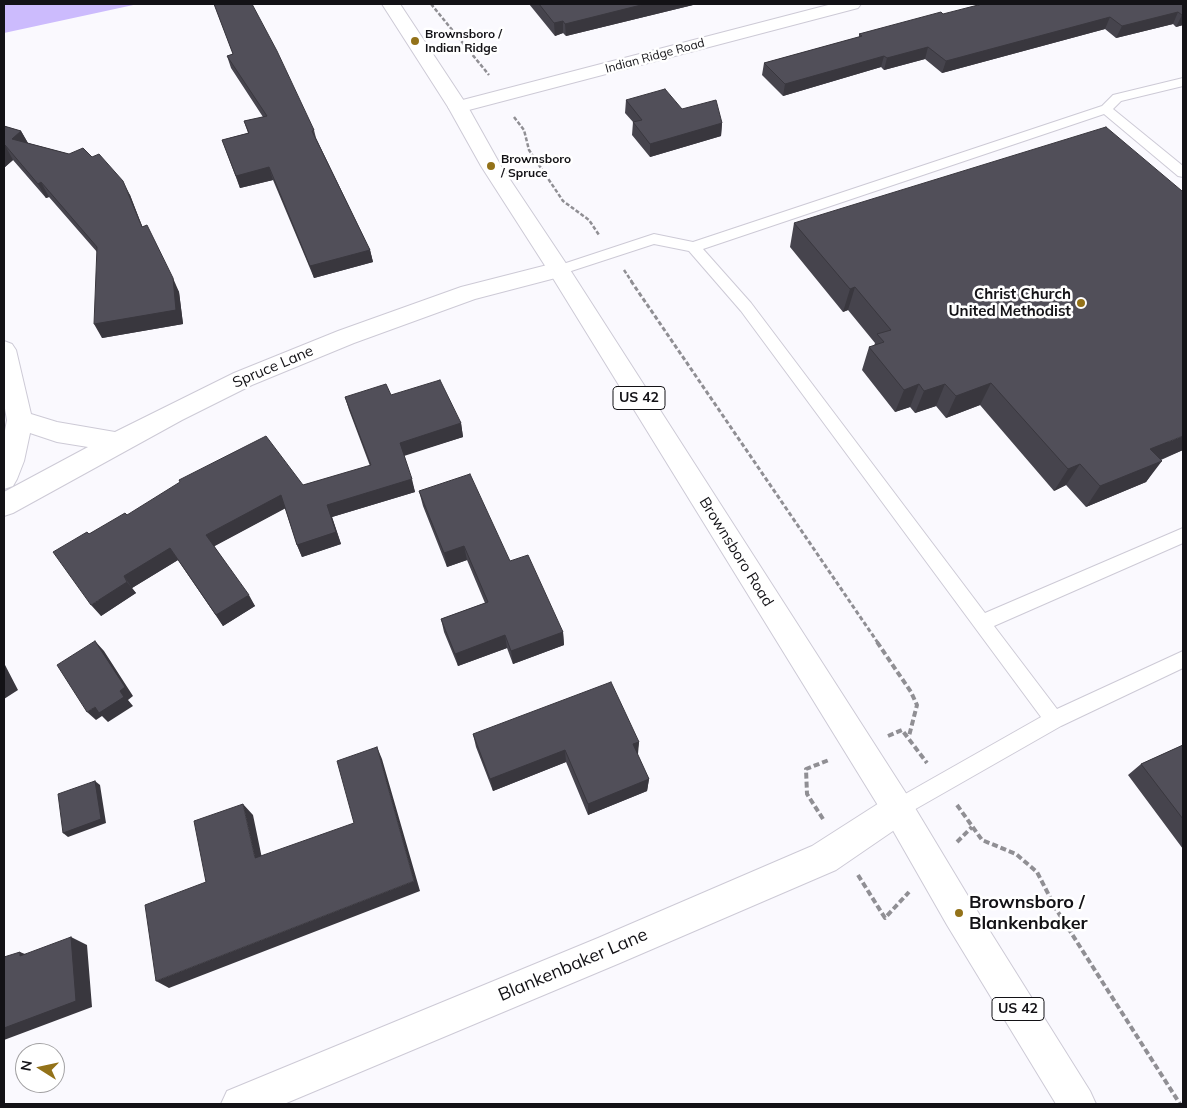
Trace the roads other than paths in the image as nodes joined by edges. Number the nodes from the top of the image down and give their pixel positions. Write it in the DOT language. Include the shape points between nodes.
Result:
graph roads {
  1 [pos="391,4"];
  2 [pos="852,4"];
  3 [pos="1183,82"];
  4 [pos="458,107"];
  5 [pos="1106,109"];
  6 [pos="1183,173"];
  7 [pos="694,246"];
  8 [pos="559,270"];
  9 [pos="4,350"];
  10 [pos="20,420"];
  11 [pos="120,443"];
  12 [pos="4,479"];
  13 [pos="4,505"];
  14 [pos="1183,535"];
  15 [pos="981,623"];
  16 [pos="1183,659"];
  17 [pos="1054,720"];
  18 [pos="898,809"];
  19 [pos="240,1104"];
  20 [pos="1077,1104"];
  1 -- 4 [label="street, Brownsboro Road / US 42"];
  2 -- 4 [label="street, Indian Ridge Road"];
  3 -- 5 [label="lane" via="1117,98"];
  4 -- 8 [label="street, Brownsboro Road / US 42" via="491,166"];
  5 -- 6 [label="lane"];
  5 -- 7 [label="lane"];
  7 -- 8 [label="lane" via="654,239"];
  7 -- 15 [label="lane" via="746,307"];
  8 -- 11 [label="street, Spruce Lane" via="470,293 346,337 243,379"];
  8 -- 18 [label="street, Brownsboro Road / US 42"];
  9 -- 10 [label="street"];
  10 -- 11 [label="street" via="56,432"];
  10 -- 12 [label="street"];
  11 -- 13 [label="street, Spruce Lane"];
  14 -- 15 [label="lane"];
  15 -- 17 [label="lane"];
  16 -- 17 [label="lane"];
  17 -- 18 [label="lane"];
  18 -- 19 [label="street, Blankenbaker Lane" via="824,858"];
  18 -- 20 [label="street, Brownsboro Road / US 42"];
}
